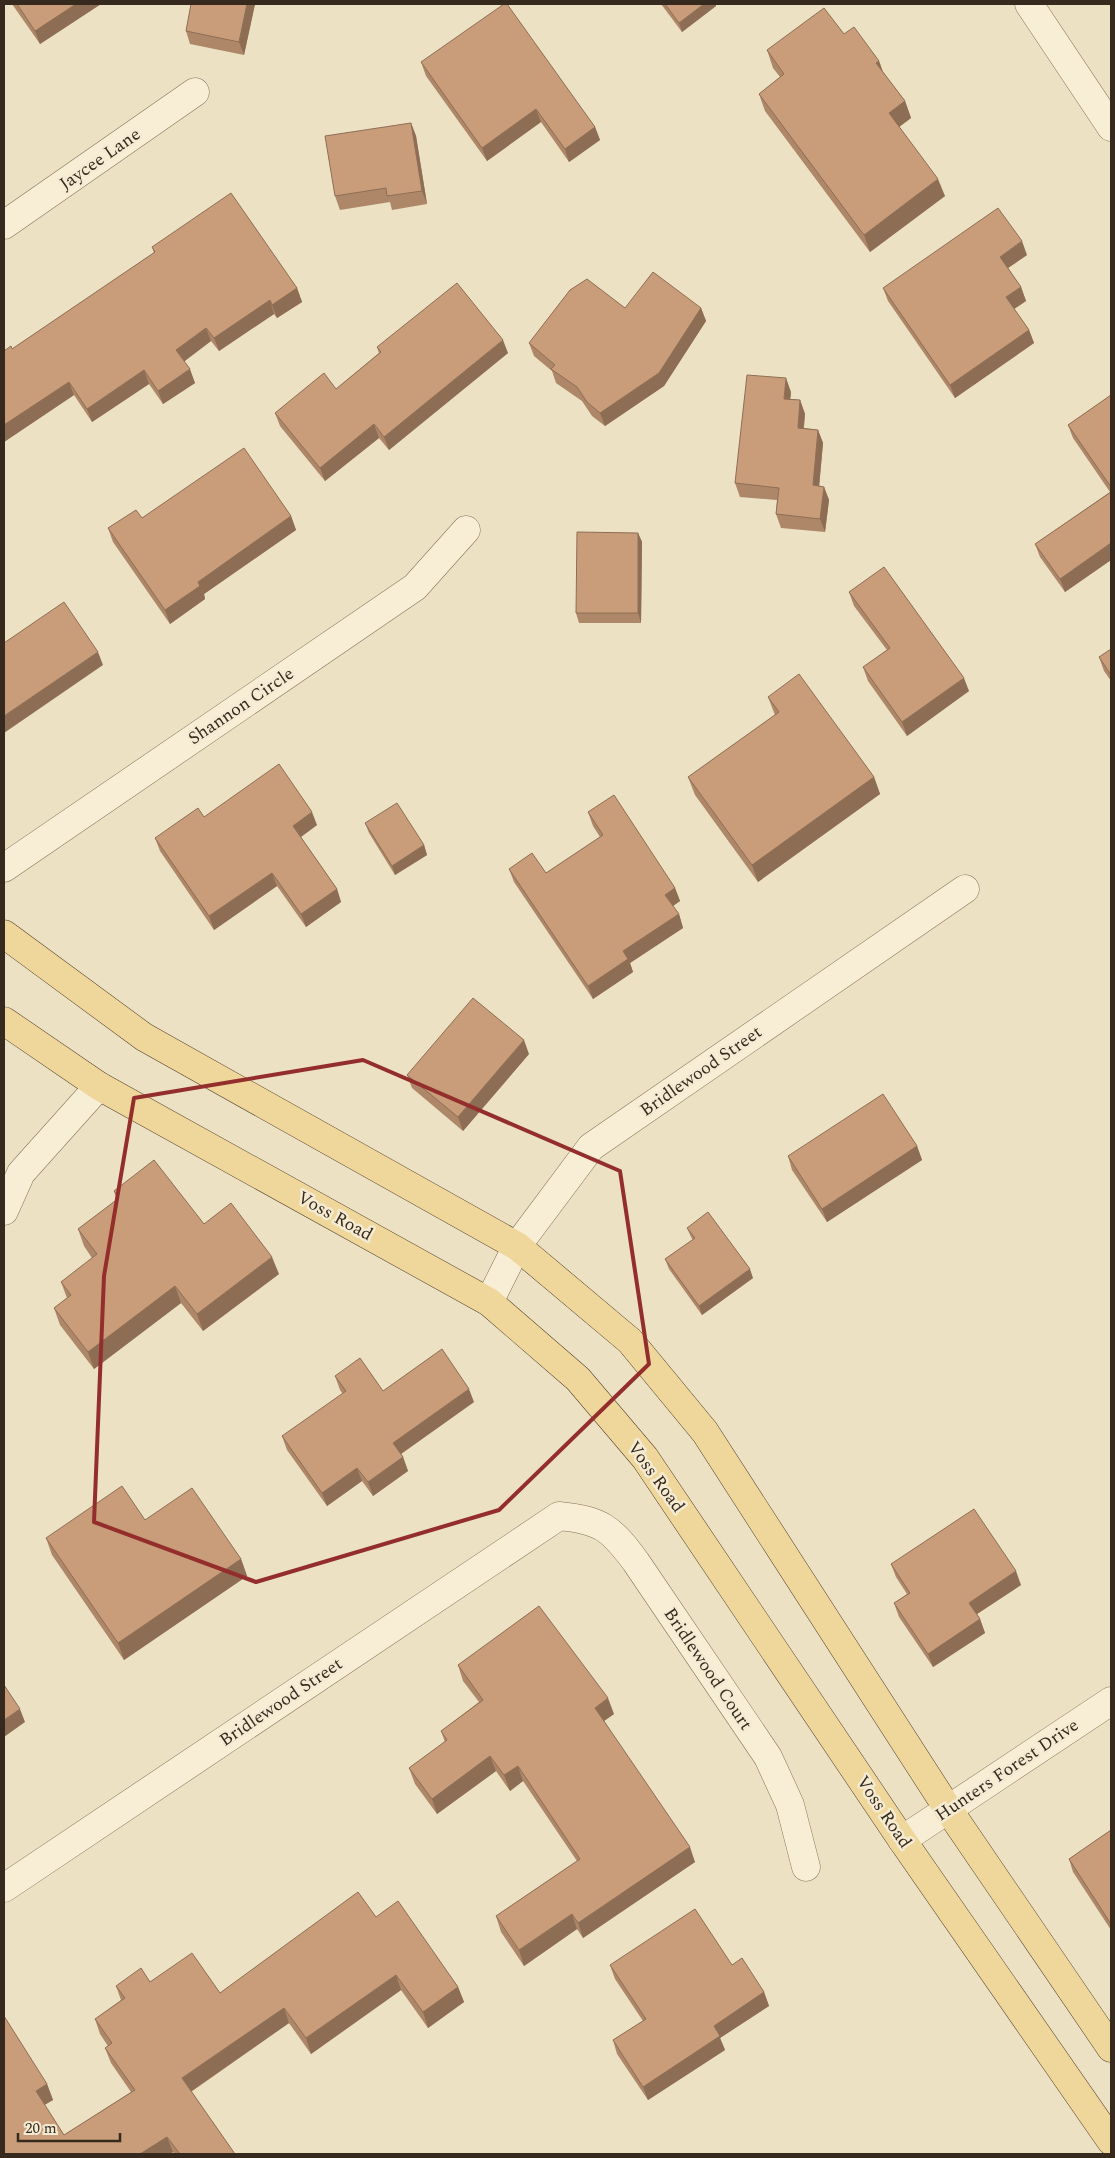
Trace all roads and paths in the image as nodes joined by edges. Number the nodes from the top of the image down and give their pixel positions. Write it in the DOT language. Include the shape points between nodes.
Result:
graph roads {
  1 [pos="1029,4"];
  2 [pos="195,92"];
  3 [pos="1111,128"];
  4 [pos="4,225"];
  5 [pos="466,530"];
  6 [pos="4,868"];
  7 [pos="965,889"];
  8 [pos="4,934"];
  9 [pos="4,1021"];
  10 [pos="100,1086"];
  11 [pos="4,1211"];
  12 [pos="518,1246"];
  13 [pos="489,1302"];
  14 [pos="559,1516"];
  15 [pos="1111,1701"];
  16 [pos="948,1809"];
  17 [pos="902,1840"];
  18 [pos="806,1867"];
  19 [pos="4,1888"];
  20 [pos="1111,2048"];
  21 [pos="1111,2140"];
  1 -- 3 [label="street"];
  2 -- 4 [label="street, Jaycee Lane"];
  5 -- 6 [label="street, Shannon Circle" via="415,587"];
  7 -- 12 [label="street, Bridlewood Street" via="591,1147"];
  8 -- 12 [label="main road" via="144,1037"];
  9 -- 10 [label="main road, Voss Road"];
  10 -- 11 [label="street" via="21,1173"];
  10 -- 13 [label="main road, Voss Road"];
  12 -- 13 [label="street, Bridlewood Street"];
  12 -- 16 [label="main road" via="630,1341 705,1432"];
  13 -- 17 [label="main road, Voss Road" via="578,1379 645,1458"];
  14 -- 18 [label="street, Bridlewood Court" via="584,1518 602,1525 622,1542 768,1757 790,1805"];
  14 -- 19 [label="street, Bridlewood Street"];
  15 -- 16 [label="street, Hunters Forest Drive"];
  16 -- 17 [label="street, Hunters Forest Drive"];
  16 -- 20 [label="main road"];
  17 -- 21 [label="main road, Voss Road"];
}
